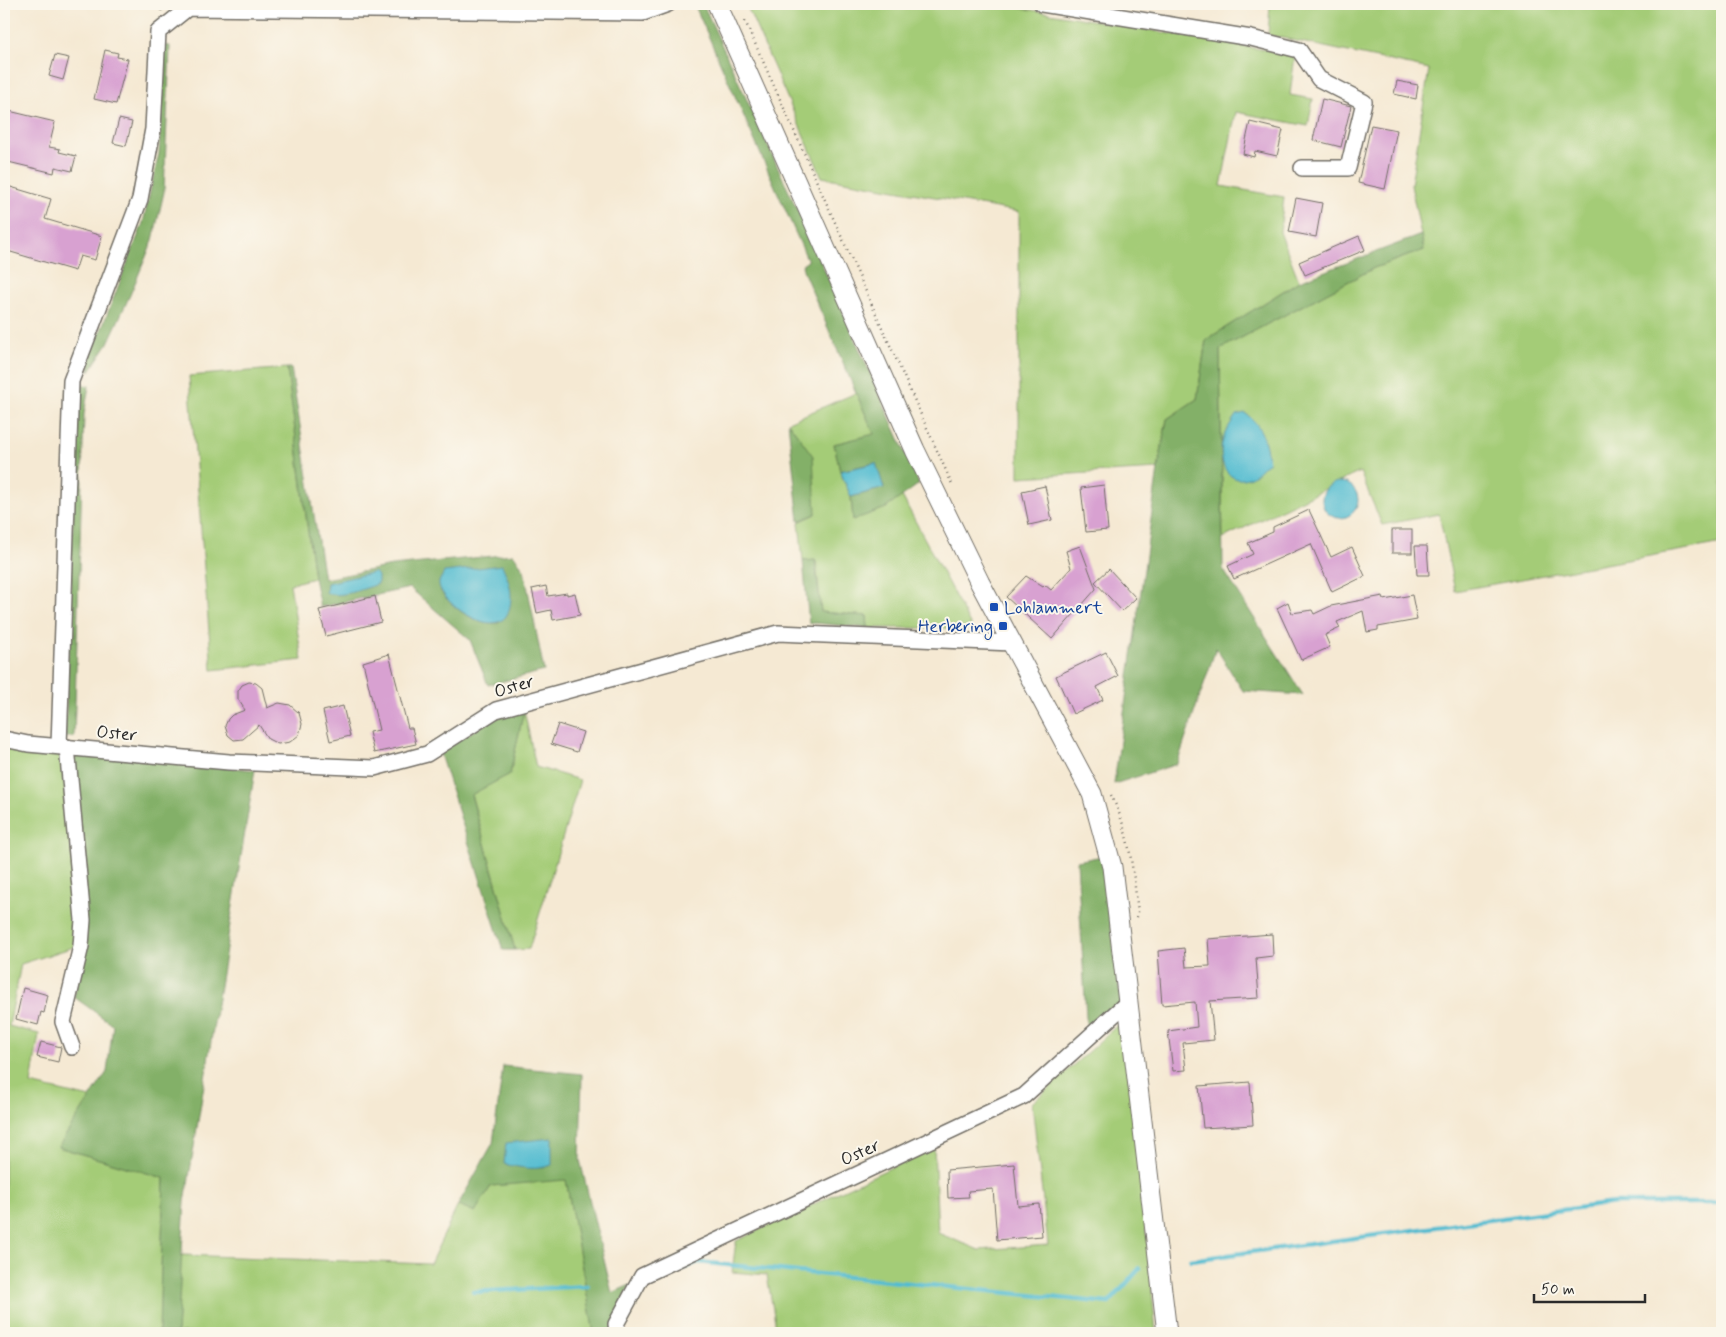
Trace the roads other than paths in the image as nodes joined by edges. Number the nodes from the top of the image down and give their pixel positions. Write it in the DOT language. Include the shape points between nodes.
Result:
graph roads {
  1 [pos="668,4"];
  2 [pos="716,4"];
  3 [pos="1042,4"];
  4 [pos="1302,168"];
  5 [pos="1012,643"];
  6 [pos="4,739"];
  7 [pos="63,747"];
  8 [pos="1129,1001"];
  9 [pos="72,1047"];
  10 [pos="617,1333"];
  11 [pos="1167,1333"];
  1 -- 7 [label="street" via="643,13 188,8 158,32 153,129 140,199 72,381"];
  2 -- 5 [label="main road" via="915,450"];
  3 -- 4 [label="street" via="1251,38 1299,50 1319,79 1364,102 1348,168"];
  5 -- 7 [label="street, Oster" via="778,633 496,710 427,754 374,768 228,762"];
  5 -- 8 [label="main road" via="1092,794 1112,867"];
  6 -- 7 [label="street, Oster"];
  7 -- 9 [label="street" via="84,920 63,1022"];
  8 -- 10 [label="street, Oster" via="1024,1096 642,1276 616,1324"];
  8 -- 11 [label="main road"];
}
